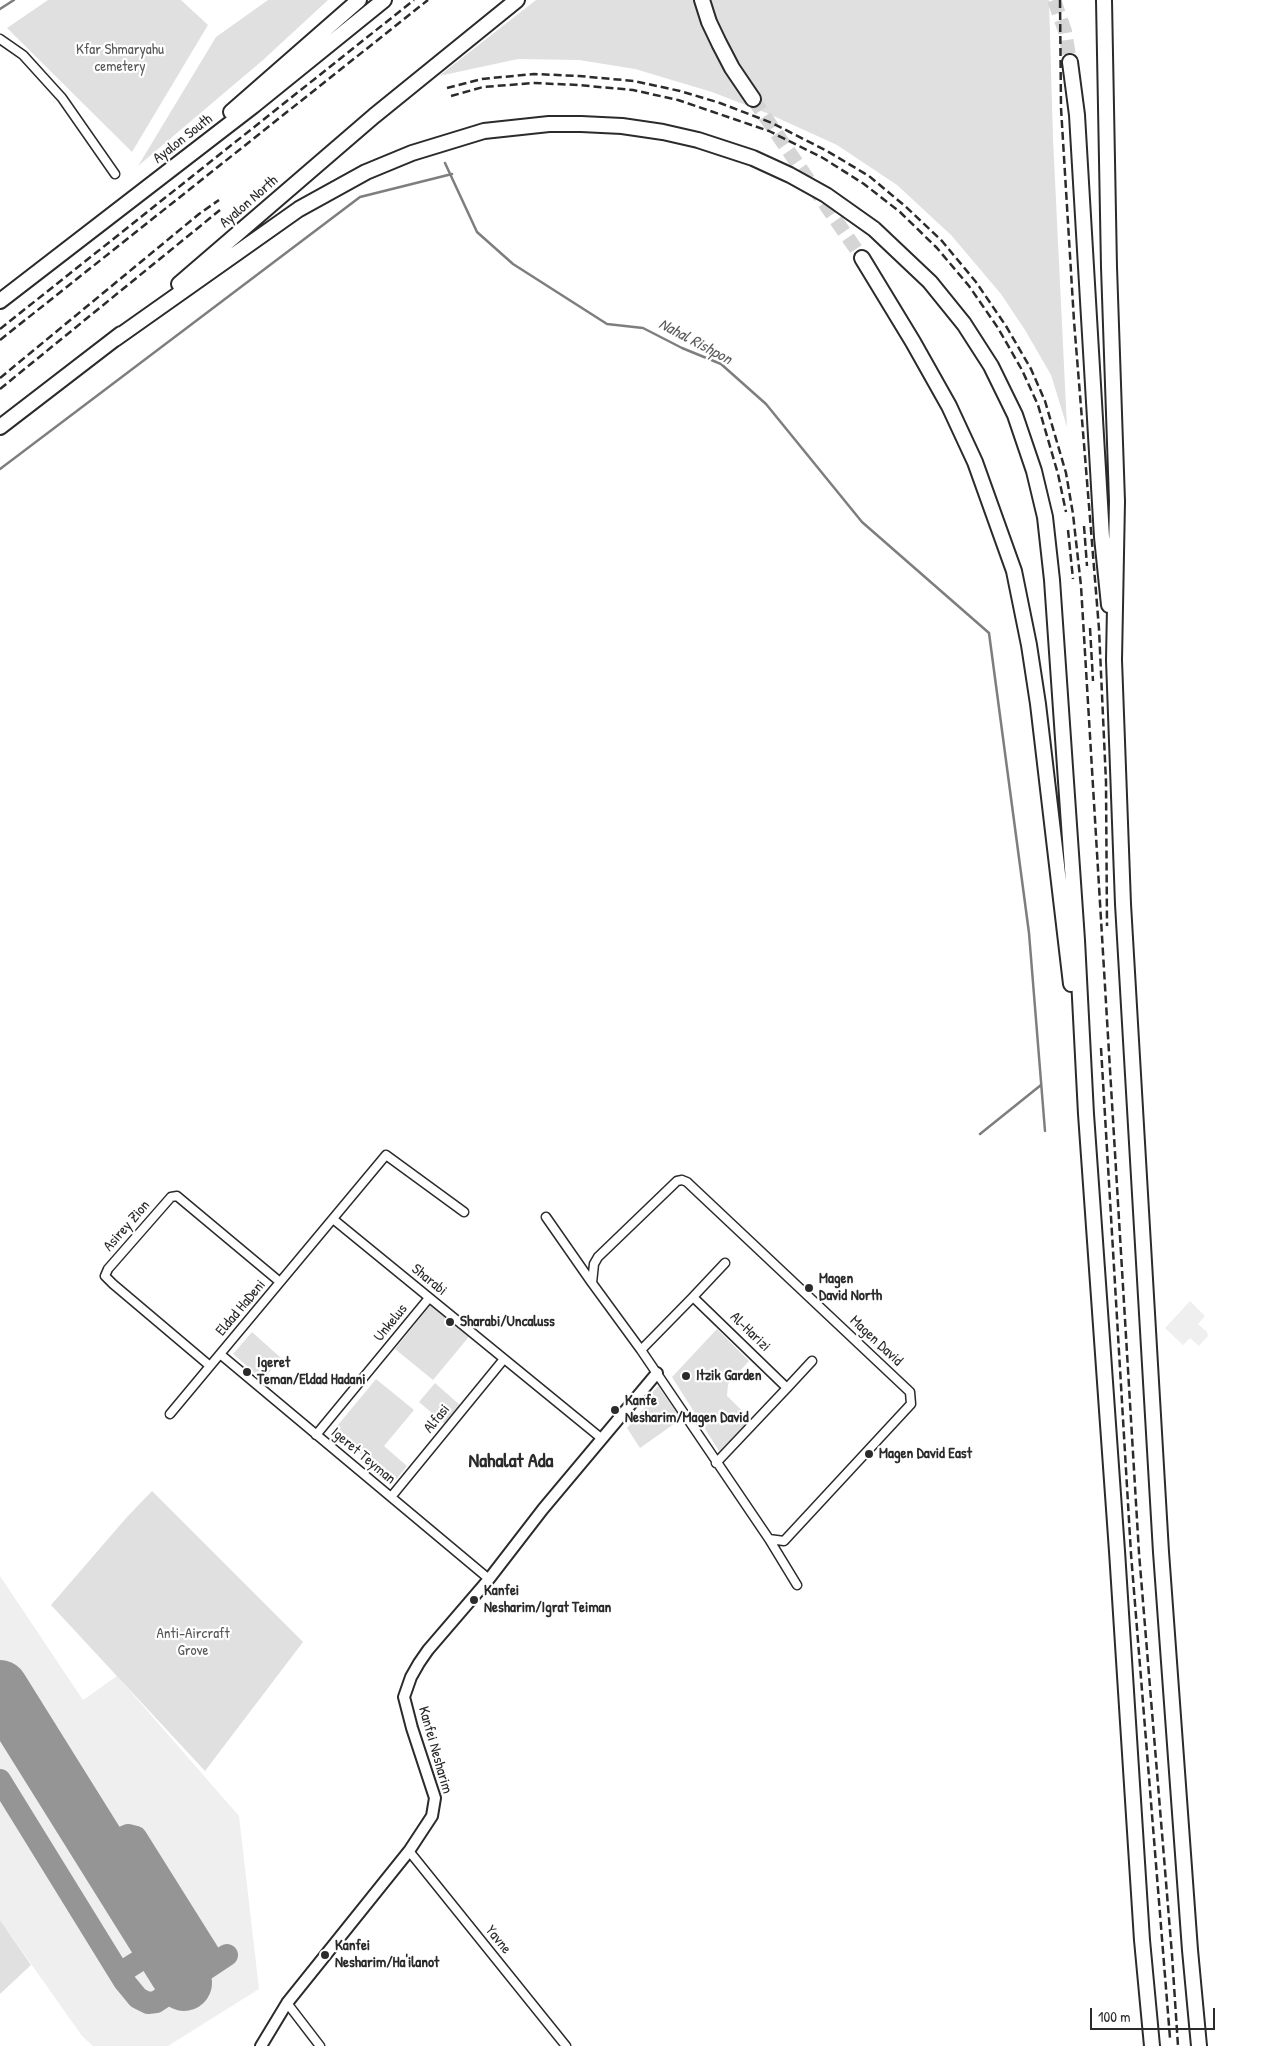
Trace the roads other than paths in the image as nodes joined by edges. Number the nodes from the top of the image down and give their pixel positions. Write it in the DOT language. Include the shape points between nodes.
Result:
graph roads {
  1 [pos="359,0"];
  2 [pos="384,0"];
  3 [pos="517,0"];
  4 [pos="702,0"];
  5 [pos="1104,0"];
  6 [pos="0,38"];
  7 [pos="1070,62"];
  8 [pos="753,99"];
  9 [pos="115,174"];
  10 [pos="88,234"];
  11 [pos="862,258"];
  12 [pos="0,301"];
  13 [pos="115,339"];
  14 [pos="0,427"];
  15 [pos="1114,660"];
  16 [pos="1086,1114"];
  17 [pos="464,1212"];
  18 [pos="546,1217"];
  19 [pos="333,1219"];
  20 [pos="725,1263"];
  21 [pos="280,1282"];
  22 [pos="592,1283"];
  23 [pos="693,1297"];
  24 [pos="429,1298"];
  25 [pos="641,1350"];
  26 [pos="220,1354"];
  27 [pos="504,1358"];
  28 [pos="812,1361"];
  29 [pos="210,1366"];
  30 [pos="657,1373"];
  31 [pos="788,1388"];
  32 [pos="170,1414"];
  33 [pos="316,1435"];
  34 [pos="601,1438"];
  35 [pos="716,1462"];
  36 [pos="391,1497"];
  37 [pos="769,1539"];
  38 [pos="489,1579"];
  39 [pos="797,1585"];
  40 [pos="409,1851"];
  41 [pos="287,2003"];
  42 [pos="261,2046"];
  43 [pos="320,2046"];
  44 [pos="566,2046"];
  45 [pos="1152,2046"];
  46 [pos="1200,2046"];
  1 -- 10 [label="highway"];
  2 -- 10 [label="highway, Ayalon South"];
  3 -- 13 [label="highway, Ayalon North" via="374,116"];
  4 -- 8 [label="highway" via="718,43"];
  5 -- 15 [label="highway" via="1117,502"];
  6 -- 9 [label="street" via="23,55 62,98"];
  7 -- 15 [label="highway" via="1077,115 1102,538"];
  10 -- 12 [label="highway, Ayalon South"];
  11 -- 16 [label="highway" via="949,406 978,470 1014,572 1038,704"];
  13 -- 14 [label="highway, Ayalon North"];
  13 -- 16 [label="highway" via="299,209 348,180 412,153 484,131 514,126 622,126 698,140 790,174 874,229 930,282 980,347 1015,415 1040,492 1052,580"];
  15 -- 46 [label="highway" via="1123,904 1160,1542"];
  16 -- 45 [label="highway"];
  17 -- 19 [label="street, Eldad HaDeni" via="386,1155"];
  18 -- 22 [label="street"];
  19 -- 21 [label="street, Eldad HaDeni"];
  19 -- 24 [label="street, Sharabi"];
  20 -- 23 [label="street"];
  21 -- 26 [label="street, Eldad HaDeni"];
  21 -- 29 [label="street, Asirey Zion" via="177,1196 171,1197 108,1269 105,1276 113,1284"];
  22 -- 25 [label="street"];
  22 -- 37 [label="street, Magen David" via="598,1257 677,1181 682,1180 910,1392 911,1404 784,1541"];
  23 -- 25 [label="street"];
  23 -- 31 [label="street, Al-Harizi"];
  24 -- 27 [label="street, Sharabi"];
  24 -- 33 [label="street, Unkelus"];
  25 -- 30 [label="street"];
  26 -- 29 [label="street, Eldad HaDeni"];
  26 -- 33 [label="street, Igeret Teyman"];
  27 -- 34 [label="street, Sharabi"];
  27 -- 36 [label="street, Alfasi"];
  28 -- 31 [label="street"];
  29 -- 32 [label="street, Eldad HaDeni"];
  30 -- 34 [label="street, Kanfei Nesharim"];
  30 -- 35 [label="street"];
  31 -- 35 [label="street"];
  33 -- 36 [label="street, Igeret Teyman"];
  34 -- 38 [label="street, Kanfei Nesharim"];
  35 -- 37 [label="street"];
  36 -- 38 [label="street, Igeret Teyman"];
  37 -- 39 [label="street"];
  38 -- 40 [label="street, Kanfei Nesharim" via="428,1650 411,1677 404,1697 435,1798 432,1816"];
  40 -- 41 [label="street, Kanfei Nesharim"];
  40 -- 44 [label="street, Yavne"];
  41 -- 42 [label="street, Kanfei Nesharim"];
  41 -- 43 [label="street"];
}
